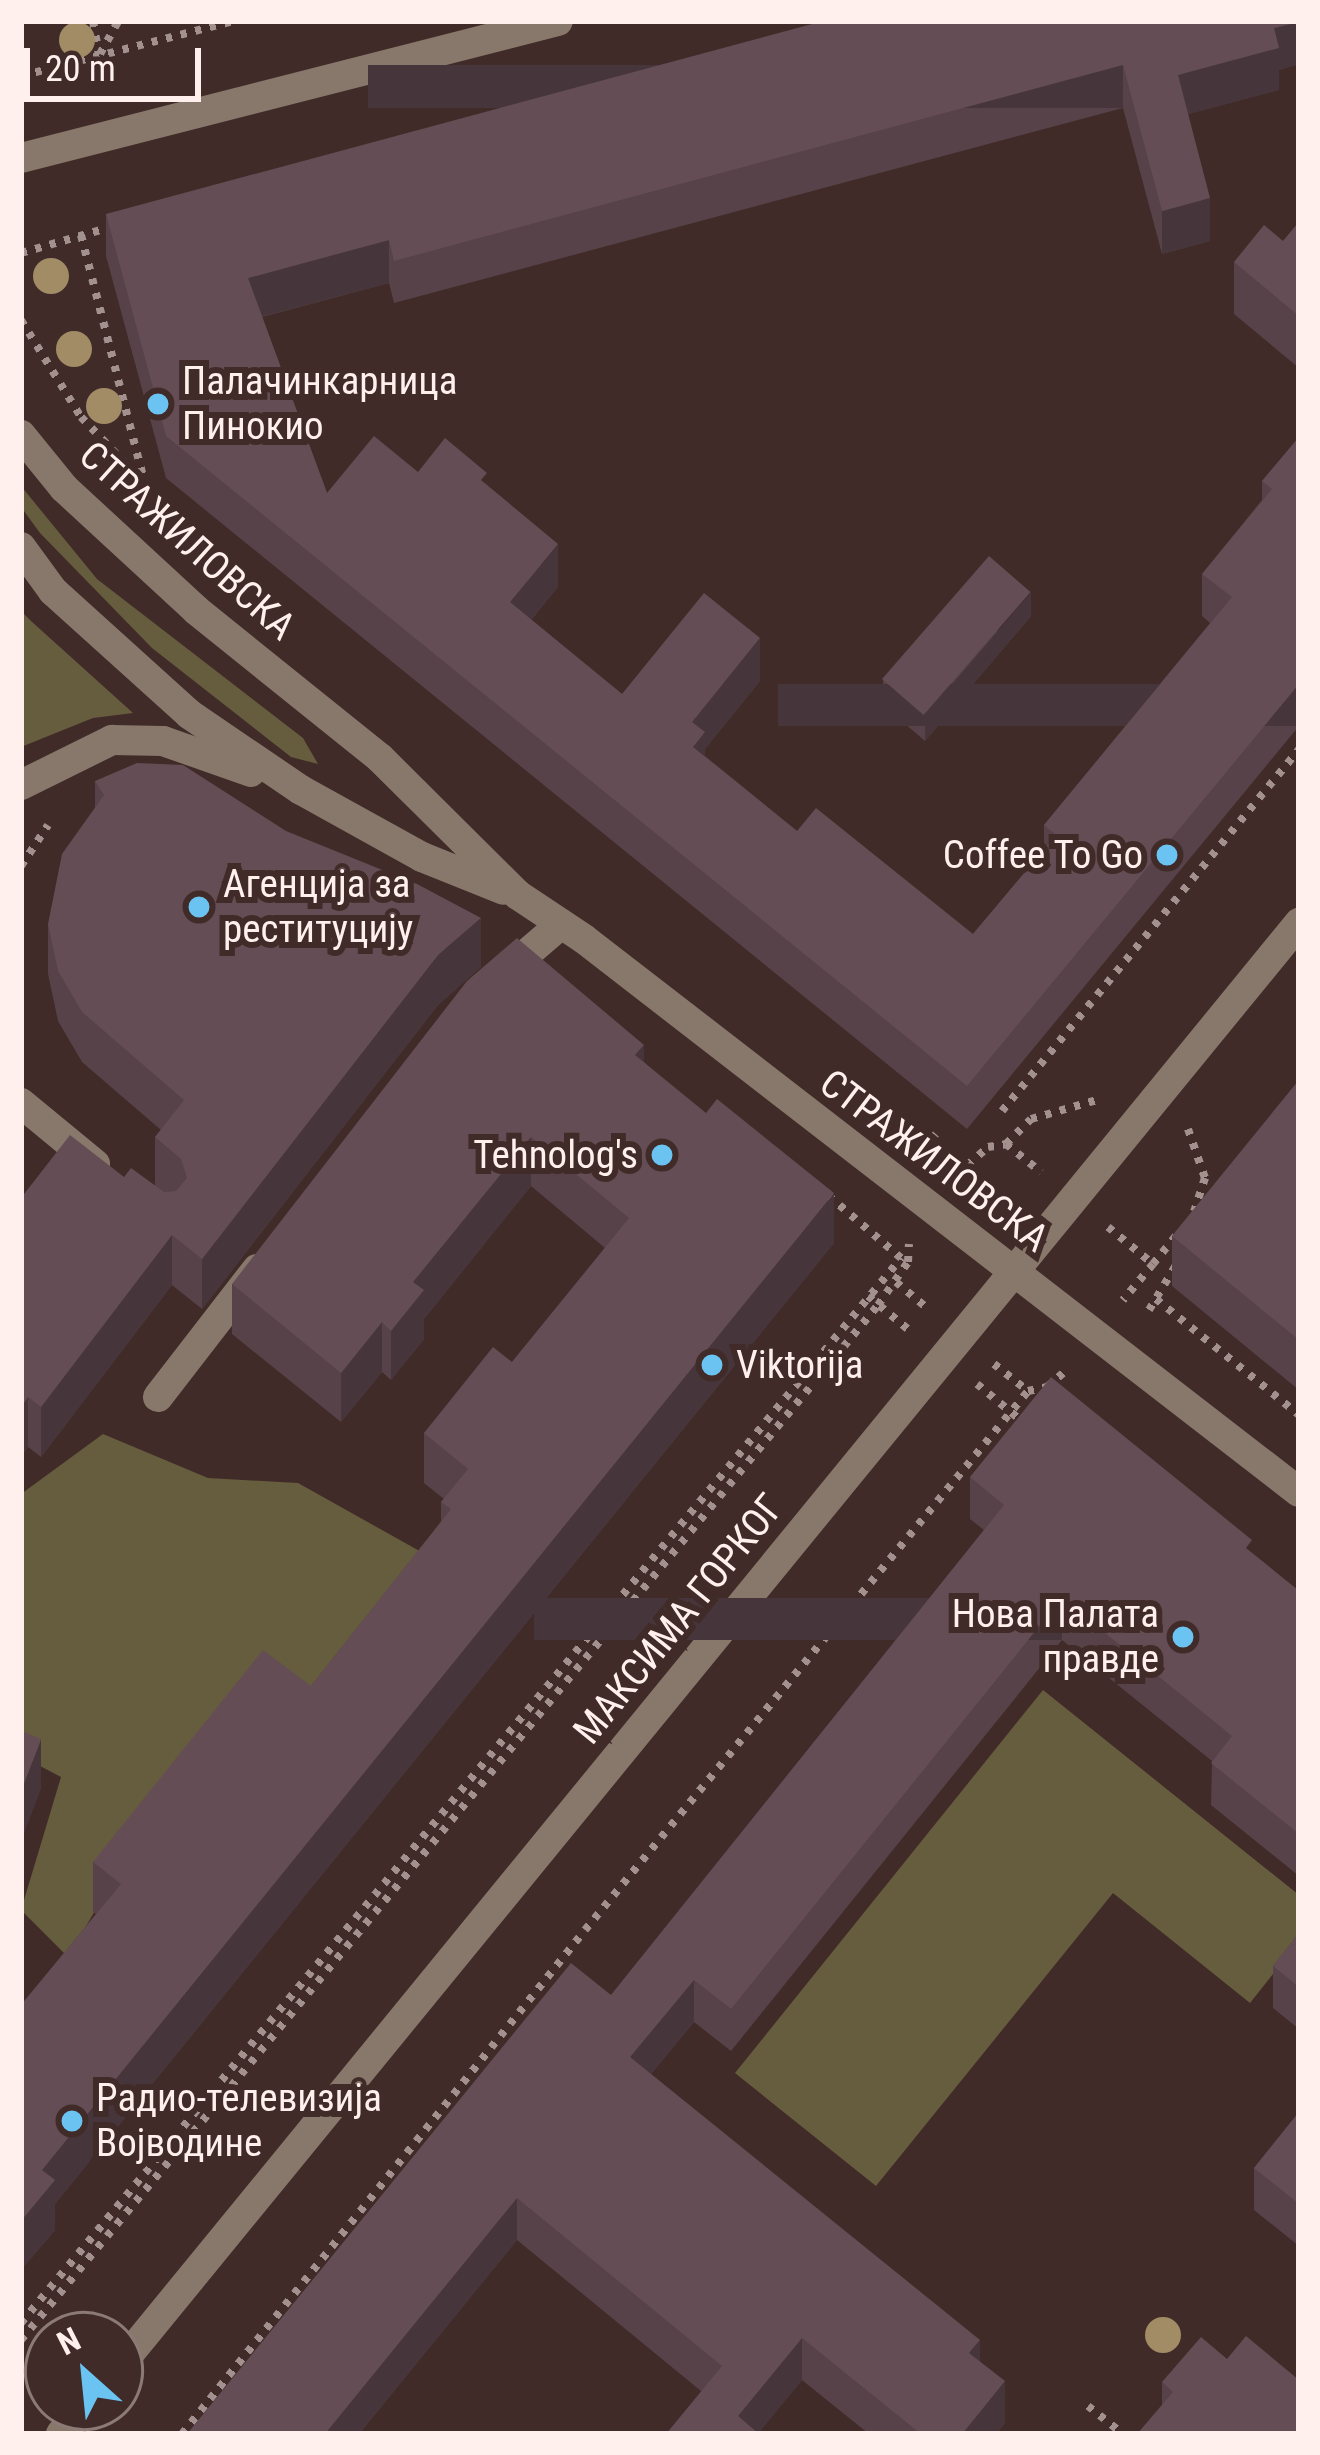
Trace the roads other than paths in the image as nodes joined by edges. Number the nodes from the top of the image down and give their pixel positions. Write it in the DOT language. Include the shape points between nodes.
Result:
graph roads {
  1 [pos="558,21"];
  2 [pos="21,158"];
  3 [pos="21,435"];
  4 [pos="21,547"];
  5 [pos="21,785"];
  6 [pos="301,790"];
  7 [pos="518,895"];
  8 [pos="1299,922"];
  9 [pos="561,924"];
  10 [pos="483,991"];
  11 [pos="21,1103"];
  12 [pos="113,1178"];
  13 [pos="274,1247"];
  14 [pos="1012,1271"];
  15 [pos="158,1397"];
  16 [pos="1299,1492"];
  17 [pos="144,2336"];
  1 -- 2 [label="street"];
  3 -- 7 [label="street, СТРАЖИЛОВСКА" via="78,502 196,610 380,758"];
  4 -- 6 [label="street, СТРАЖИЛОВСКА" via="52,591 189,714"];
  5 -- 6 [label="street" via="112,740 163,741"];
  6 -- 7 [label="street, СТРАЖИЛОВСКА" via="422,856"];
  7 -- 9 [label="street, СТРАЖИЛОВСКА"];
  8 -- 14 [label="street, МАКСИМА ГОРКОГ"];
  9 -- 10 [label="street"];
  9 -- 14 [label="street, СТРАЖИЛОВСКА"];
  11 -- 12 [label="street"];
  13 -- 15 [label="street"];
  14 -- 16 [label="street, СТРАЖИЛОВСКА"];
  14 -- 17 [label="street, МАКСИМА ГОРКОГ"];
}
